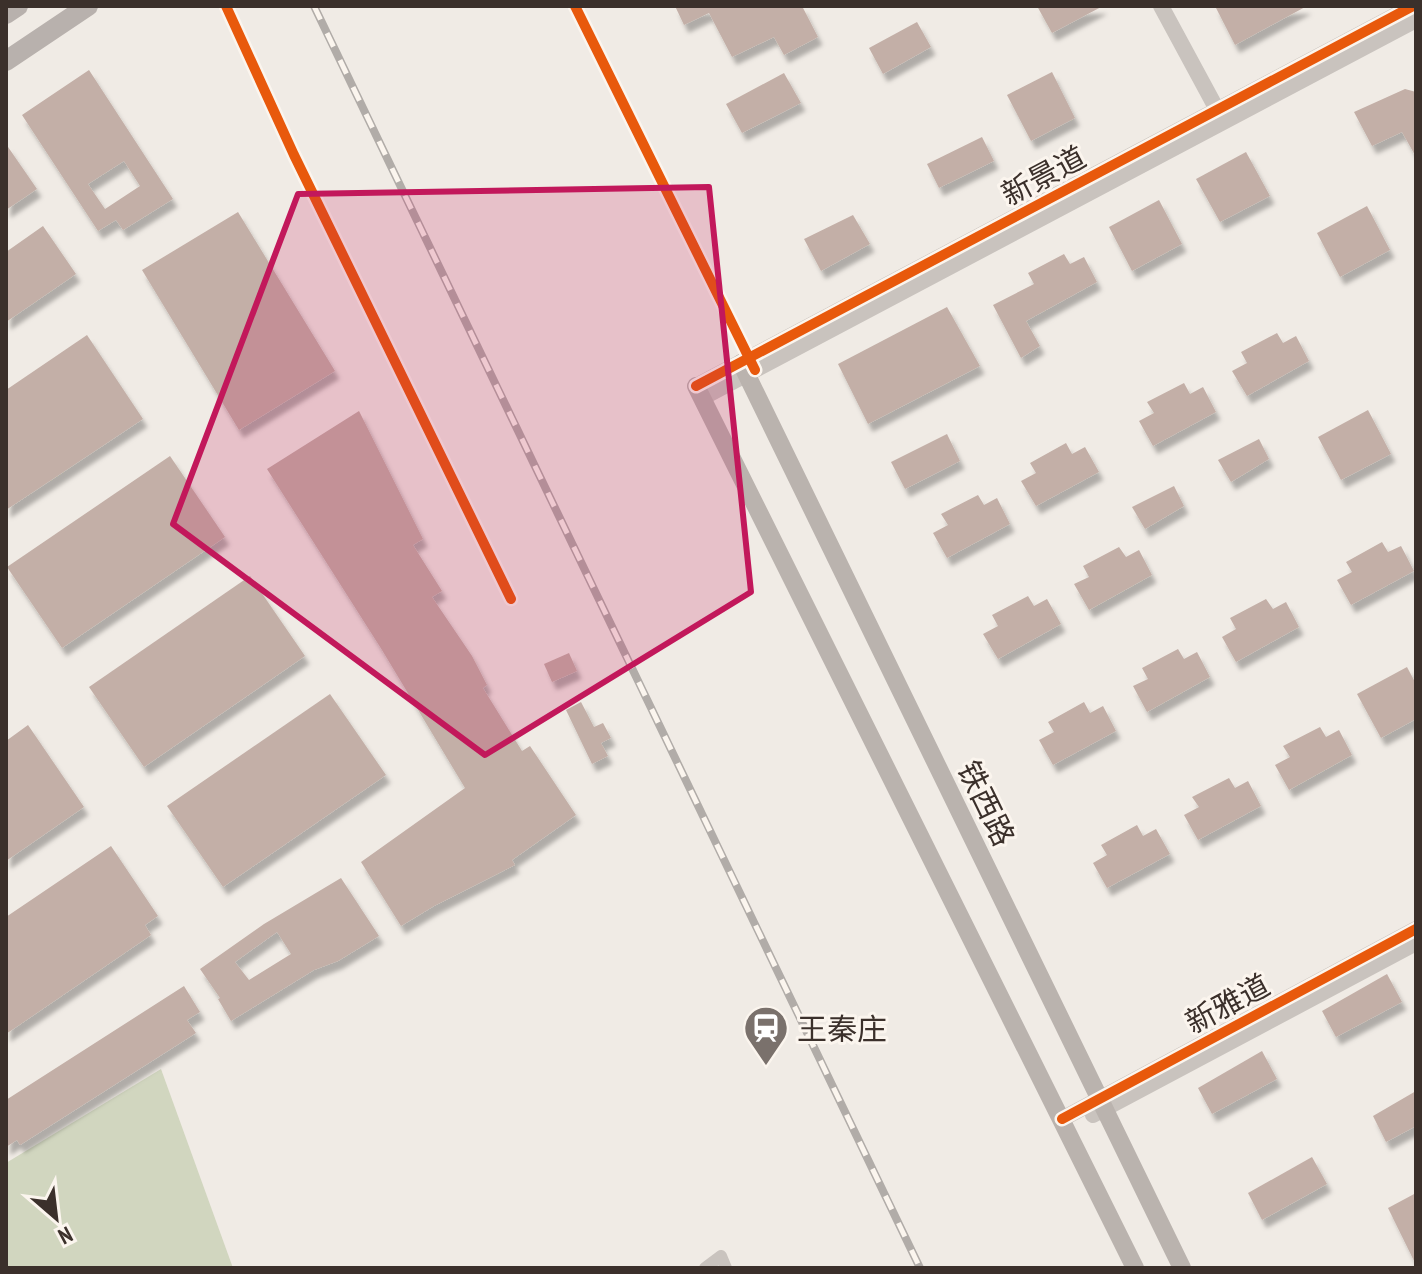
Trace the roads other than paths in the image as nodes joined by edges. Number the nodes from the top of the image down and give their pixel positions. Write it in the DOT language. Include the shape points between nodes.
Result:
graph roads {
  1 [pos="18,6"];
  2 [pos="88,6"];
  3 [pos="226,6"];
  4 [pos="575,6"];
  5 [pos="1161,6"];
  6 [pos="1413,6"];
  7 [pos="6,14"];
  8 [pos="1416,20"];
  9 [pos="6,61"];
  10 [pos="1220,116"];
  11 [pos="748,366"];
  12 [pos="699,392"];
  13 [pos="511,599"];
  14 [pos="1416,929"];
  15 [pos="1416,943"];
  16 [pos="1102,1104"];
  17 [pos="1064,1124"];
  18 [pos="705,1268"];
  19 [pos="726,1268"];
  20 [pos="1135,1268"];
  21 [pos="1182,1268"];
  1 -- 7 [label="main road"];
  2 -- 9 [label="main road"];
  3 -- 13 [label="street"];
  4 -- 11 [label="street"];
  5 -- 10 [label="street"];
  6 -- 10 [label="street, 新景道"];
  8 -- 10 [label="street, 新景道"];
  10 -- 11 [label="street, 新景道"];
  11 -- 12 [label="street, 新景道"];
  11 -- 16 [label="main road, 铁西路"];
  12 -- 17 [label="main road"];
  14 -- 16 [label="street, 新雅道"];
  15 -- 16 [label="street, 新雅道"];
  16 -- 17 [label="street, 新雅道"];
  16 -- 21 [label="main road, 铁西路"];
  17 -- 20 [label="main road"];
  18 -- 19 [label="street" via="721,1256"];
}
